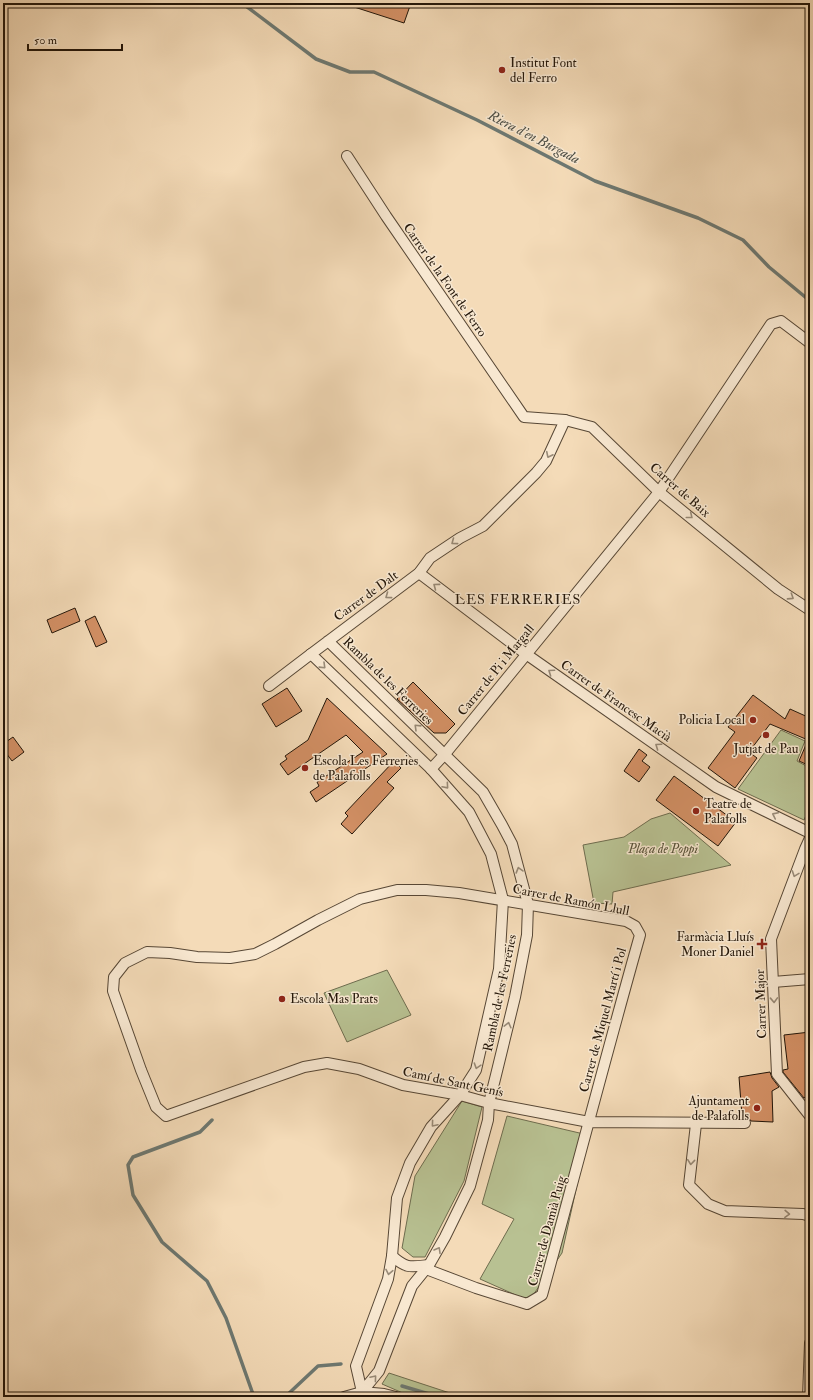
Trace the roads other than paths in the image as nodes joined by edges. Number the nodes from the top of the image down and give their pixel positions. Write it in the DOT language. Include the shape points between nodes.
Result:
graph roads {
  1 [pos="347,156"];
  2 [pos="810,343"];
  3 [pos="524,417"];
  4 [pos="564,420"];
  5 [pos="659,492"];
  6 [pos="419,573"];
  7 [pos="810,610"];
  8 [pos="328,640"];
  9 [pos="311,654"];
  10 [pos="526,654"];
  11 [pos="269,686"];
  12 [pos="445,754"];
  13 [pos="431,769"];
  14 [pos="810,832"];
  15 [pos="810,838"];
  16 [pos="503,900"];
  17 [pos="528,904"];
  18 [pos="635,926"];
  19 [pos="810,979"];
  20 [pos="773,982"];
  21 [pos="460,1095"];
  22 [pos="490,1103"];
  23 [pos="166,1116"];
  24 [pos="810,1116"];
  25 [pos="589,1122"];
  26 [pos="745,1123"];
  27 [pos="696,1124"];
  28 [pos="810,1216"];
  29 [pos="392,1256"];
  30 [pos="427,1267"];
  31 [pos="810,1343"];
  32 [pos="362,1394"];
  33 [pos="344,1397"];
  34 [pos="396,1397"];
  35 [pos="808,1397"];
  1 -- 3 [label="street, Carrer de la Font de Ferro"];
  2 -- 5 [label="street, Carrer de Pi i Margall" via="781,322 771,324"];
  3 -- 4 [label="street, Carrer de Baix"];
  4 -- 5 [label="street, Carrer de Baix" via="592,427"];
  4 -- 6 [label="street, Carrer de Dalt, one-way" via="546,461 536,473 483,526 430,558"];
  5 -- 7 [label="street, Carrer de Baix, one-way" via="778,589"];
  5 -- 10 [label="street, Carrer de Pi i Margall"];
  6 -- 8 [label="street, Carrer de Dalt, one-way"];
  10 -- 6 [label="street, Carrer de Francesc Macià, one-way"];
  8 -- 9 [label="street, Rambla de les Ferreries"];
  12 -- 8 [label="street, Rambla de les Ferreries, one-way"];
  9 -- 11 [label="street"];
  9 -- 13 [label="street, Rambla de les Ferreries, one-way"];
  10 -- 12 [label="street, Carrer de Pi i Margall"];
  14 -- 10 [label="street, Carrer de Francesc Macià, one-way" via="716,787"];
  12 -- 13 [label="street, Carrer de Pi i Margall"];
  17 -- 12 [label="street, Rambla de les Ferreries, one-way" via="512,844 502,825 483,792"];
  13 -- 16 [label="street, Rambla de les Ferreries, one-way" via="469,812 491,854"];
  15 -- 20 [label="street, Carrer Major, one-way" via="771,939"];
  16 -- 17 [label="street, Carrer de Ramón Llull"];
  16 -- 21 [label="street, Rambla de les Ferreries, one-way" via="499,969 487,1028 476,1070"];
  16 -- 23 [label="street, Carrer de Ramón Llull" via="426,890 397,890 360,899 255,954 223,958 147,952 125,963 114,977 113,991 156,1107"];
  17 -- 18 [label="street, Carrer de Ramón Llull" via="626,921"];
  22 -- 17 [label="street, Rambla de les Ferreries, one-way" via="515,998 527,935"];
  18 -- 25 [label="street, Carrer de Miquel Martí i Pol" via="640,935"];
  19 -- 20 [label="street"];
  20 -- 24 [label="street, Carrer Major, one-way" via="777,1074"];
  21 -- 22 [label="street, Camí de Sant Genís"];
  21 -- 23 [label="street, Camí de Sant Genís" via="403,1085 359,1069 326,1063 304,1067"];
  21 -- 29 [label="street, Rambla de les Ferreries, one-way" via="431,1127 410,1164 397,1198"];
  22 -- 25 [label="street, Camí de Sant Genís"];
  30 -- 22 [label="street, Rambla de les Ferreries, one-way" via="470,1186 488,1120"];
  25 -- 27 [label="street, Camí de Sant Genís"];
  25 -- 30 [label="street, Carrer de Damià Puig" via="542,1295 527,1304 476,1288"];
  26 -- 27 [label="street, Camí de Sant Genís"];
  27 -- 28 [label="street, one-way" via="689,1185 708,1204 725,1211"];
  29 -- 30 [label="street" via="402,1265"];
  29 -- 32 [label="street, Rambla de les Ferreries, one-way" via="388,1279 356,1366"];
  32 -- 30 [label="street, Rambla de les Ferreries, one-way" via="379,1371 412,1286"];
  31 -- 35 [label="street"];
  32 -- 33 [label="street"];
  32 -- 34 [label="street"];
}
